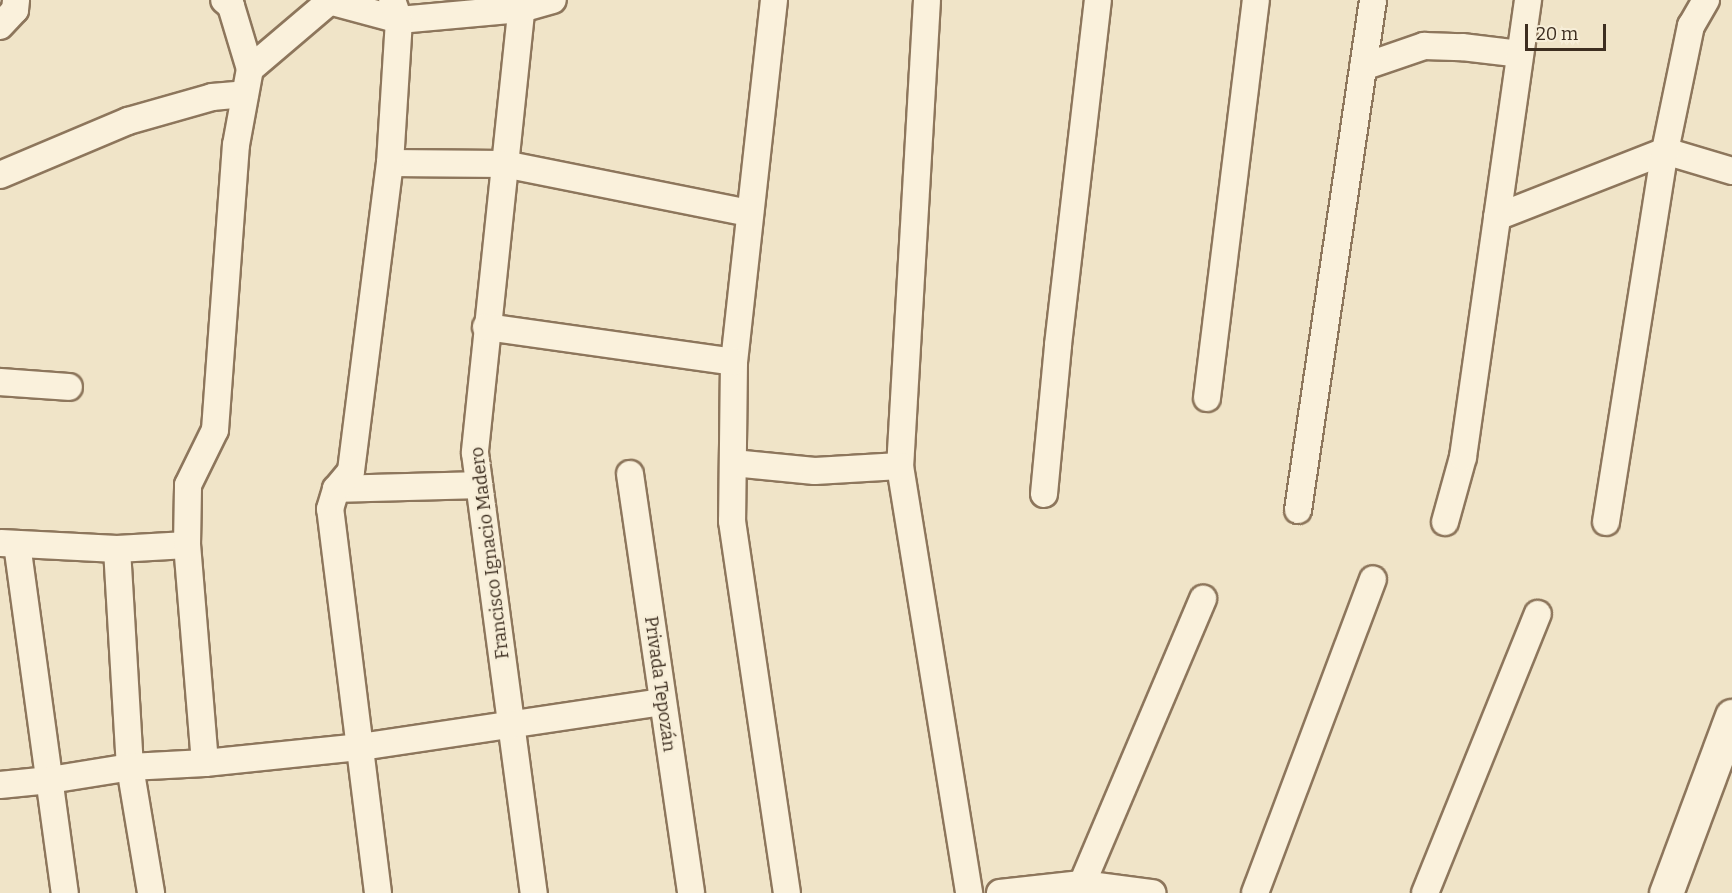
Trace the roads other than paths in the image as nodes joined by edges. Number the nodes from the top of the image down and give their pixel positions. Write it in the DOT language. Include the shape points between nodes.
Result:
graph roads {
  1 [pos="16,0"];
  2 [pos="224,0"];
  3 [pos="328,0"];
  4 [pos="553,0"];
  5 [pos="774,0"];
  6 [pos="927,0"];
  7 [pos="1098,0"];
  8 [pos="1256,0"];
  9 [pos="1373,0"];
  10 [pos="1528,0"];
  11 [pos="1695,0"];
  12 [pos="1706,0"];
  13 [pos="518,4"];
  14 [pos="395,10"];
  15 [pos="0,26"];
  16 [pos="1691,26"];
  17 [pos="1520,54"];
  18 [pos="1363,67"];
  19 [pos="250,69"];
  20 [pos="245,94"];
  21 [pos="1665,152"];
  22 [pos="390,163"];
  23 [pos="504,164"];
  24 [pos="1732,171"];
  25 [pos="0,175"];
  26 [pos="750,213"];
  27 [pos="1497,217"];
  28 [pos="486,327"];
  29 [pos="734,362"];
  30 [pos="0,381"];
  31 [pos="69,387"];
  32 [pos="1207,398"];
  33 [pos="733,463"];
  34 [pos="900,466"];
  35 [pos="630,474"];
  36 [pos="479,485"];
  37 [pos="336,489"];
  38 [pos="1044,494"];
  39 [pos="1298,510"];
  40 [pos="1445,522"];
  41 [pos="1606,522"];
  42 [pos="8,544"];
  43 [pos="187,545"];
  44 [pos="117,549"];
  45 [pos="1373,579"];
  46 [pos="1203,599"];
  47 [pos="1538,614"];
  48 [pos="662,702"];
  49 [pos="1732,716"];
  50 [pos="512,726"];
  51 [pos="361,747"];
  52 [pos="205,763"];
  53 [pos="130,767"];
  54 [pos="50,780"];
  55 [pos="0,785"];
  56 [pos="1082,884"];
  57 [pos="65,893"];
  58 [pos="151,893"];
  59 [pos="378,893"];
  60 [pos="534,893"];
  61 [pos="692,893"];
  62 [pos="787,893"];
  63 [pos="969,893"];
  64 [pos="1000,893"];
  65 [pos="1152,893"];
  66 [pos="1255,893"];
  67 [pos="1425,893"];
  68 [pos="1666,893"];
  1 -- 15 [label="street" via="15,10"];
  2 -- 19 [label="street" via="231,6"];
  3 -- 14 [label="street"];
  3 -- 19 [label="street"];
  4 -- 13 [label="street"];
  5 -- 26 [label="street"];
  6 -- 34 [label="street"];
  7 -- 38 [label="street"];
  8 -- 32 [label="street"];
  9 -- 18 [label="street"];
  10 -- 17 [label="street"];
  11 -- 16 [label="street"];
  12 -- 16 [label="street"];
  13 -- 14 [label="street"];
  13 -- 23 [label="street, Francisco Ignacio Madero"];
  14 -- 22 [label="street"];
  16 -- 21 [label="street"];
  17 -- 18 [label="street" via="1461,46 1424,46"];
  17 -- 27 [label="street"];
  18 -- 39 [label="street"];
  19 -- 20 [label="street"];
  20 -- 25 [label="street" via="212,97 128,121"];
  20 -- 43 [label="street" via="236,145 215,430 188,484"];
  21 -- 24 [label="street"];
  21 -- 27 [label="street"];
  21 -- 41 [label="street"];
  22 -- 23 [label="street"];
  22 -- 37 [label="street" via="351,471"];
  23 -- 26 [label="street"];
  23 -- 28 [label="street, Francisco Ignacio Madero"];
  26 -- 29 [label="street"];
  27 -- 40 [label="street" via="1463,457"];
  28 -- 29 [label="street"];
  28 -- 36 [label="street, Francisco Ignacio Madero" via="475,453"];
  29 -- 33 [label="street"];
  30 -- 31 [label="street"];
  33 -- 34 [label="street" via="815,471"];
  33 -- 62 [label="street" via="732,521"];
  34 -- 63 [label="street"];
  35 -- 48 [label="street, Privada Tepozán"];
  36 -- 37 [label="street"];
  36 -- 50 [label="street, Francisco Ignacio Madero"];
  37 -- 51 [label="street" via="330,509"];
  42 -- 44 [label="street"];
  42 -- 54 [label="street"];
  43 -- 44 [label="street"];
  43 -- 52 [label="street"];
  44 -- 53 [label="street"];
  45 -- 66 [label="street"];
  46 -- 56 [label="street"];
  47 -- 67 [label="street"];
  48 -- 50 [label="street"];
  48 -- 61 [label="street, Privada Tepozán"];
  49 -- 68 [label="main road"];
  50 -- 51 [label="street"];
  50 -- 60 [label="street, Francisco Ignacio Madero"];
  51 -- 52 [label="street"];
  51 -- 59 [label="street"];
  52 -- 53 [label="street"];
  53 -- 54 [label="street"];
  53 -- 58 [label="street"];
  54 -- 55 [label="street"];
  54 -- 57 [label="street"];
  56 -- 64 [label="street"];
  56 -- 65 [label="street"];
}
